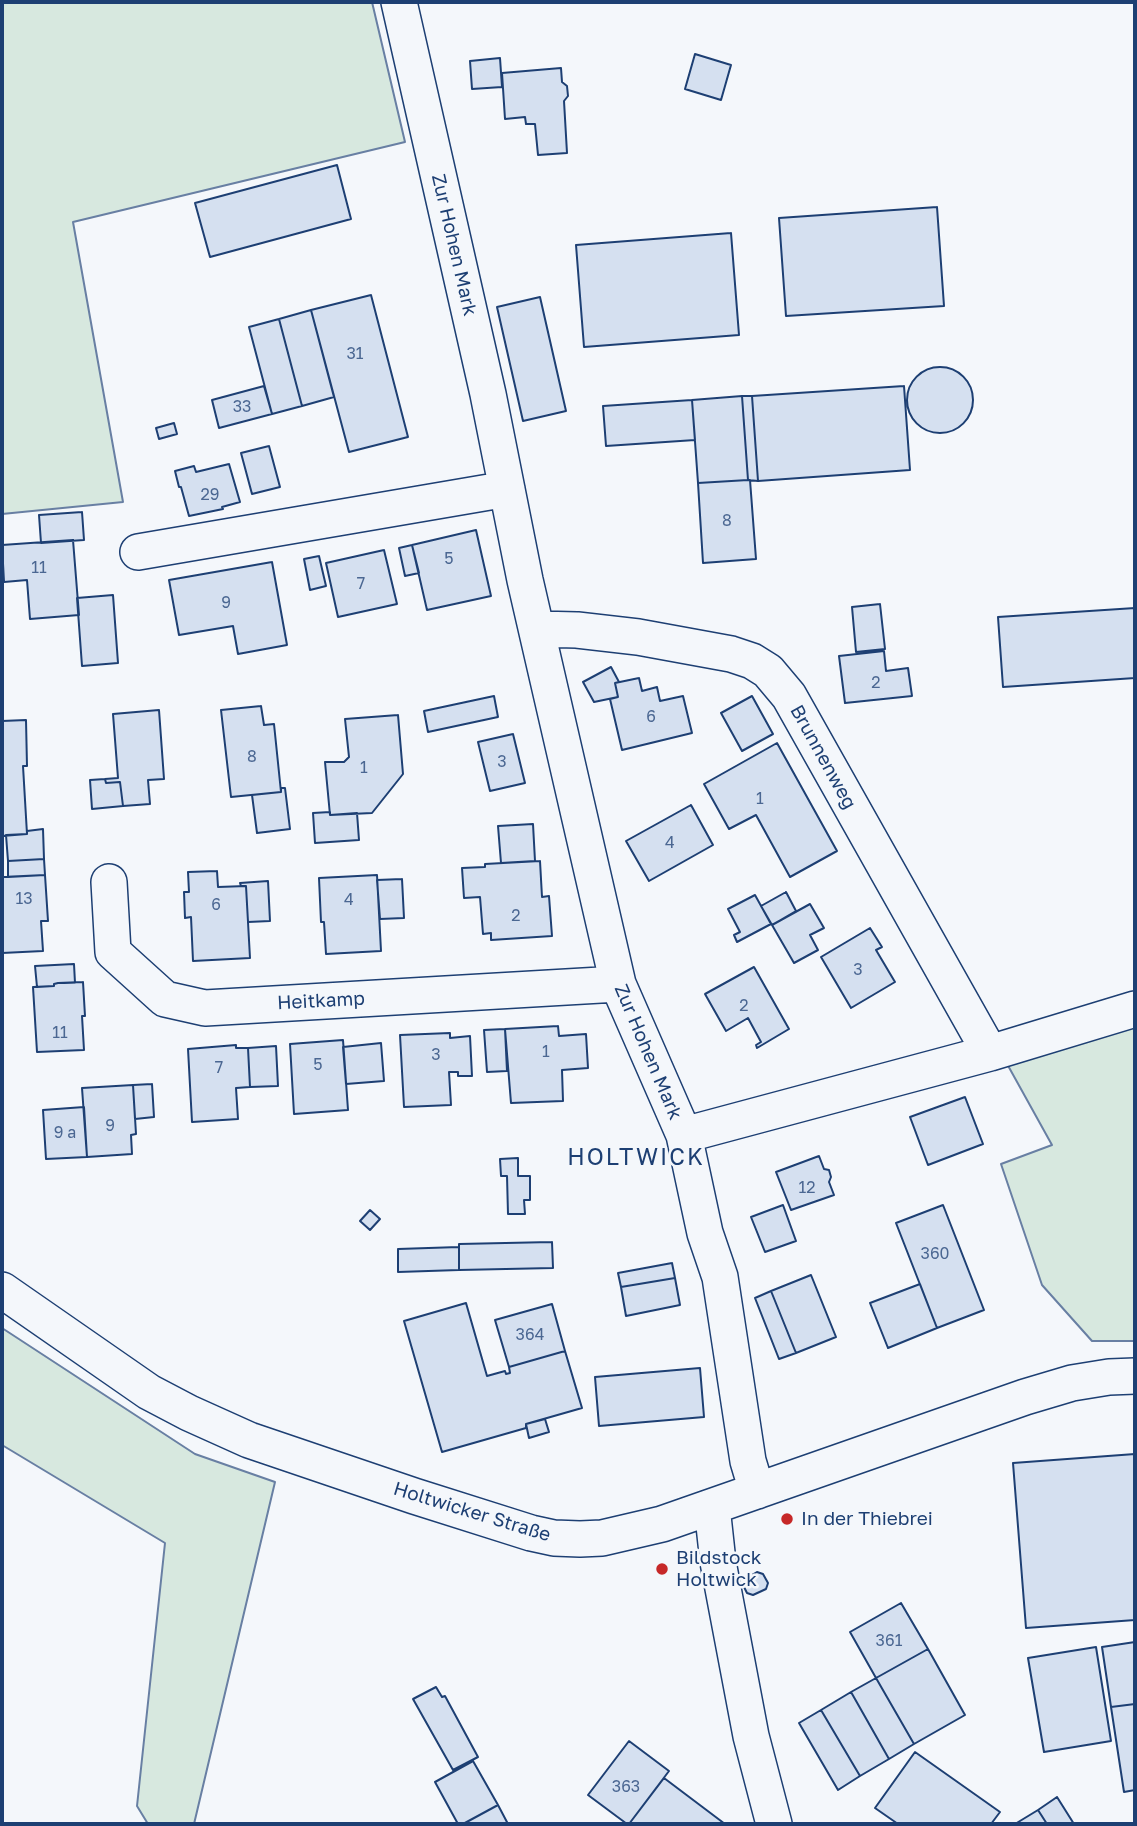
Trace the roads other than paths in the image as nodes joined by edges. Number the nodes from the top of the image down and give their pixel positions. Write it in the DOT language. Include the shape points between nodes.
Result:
graph roads {
  1 [pos="399,2"];
  2 [pos="507,489"];
  3 [pos="138,552"];
  4 [pos="537,629"];
  5 [pos="109,882"];
  6 [pos="618,984"];
  7 [pos="1135,1009"];
  8 [pos="990,1053"];
  9 [pos="684,1136"];
  10 [pos="2,1290"];
  11 [pos="1135,1376"];
  12 [pos="757,1491"];
  13 [pos="712,1507"];
  14 [pos="774,1824"];
  1 -- 2 [label="street, Zur Hohen Mark"];
  2 -- 3 [label="street"];
  2 -- 4 [label="street, Zur Hohen Mark"];
  4 -- 6 [label="street, Zur Hohen Mark"];
  4 -- 8 [label="street, Brunnenweg" via="577,630 731,654 768,671 789,696"];
  5 -- 6 [label="street, Heitkamp" via="113,952 165,999 205,1008"];
  6 -- 9 [label="street, Zur Hohen Mark"];
  7 -- 8 [label="street"];
  8 -- 9 [label="street"];
  9 -- 12 [label="street, Zur Hohen Mark" via="705,1233 720,1277 748,1461"];
  10 -- 13 [label="street, Holtwicker Straße" via="149,1392 237,1435 531,1533 602,1538"];
  11 -- 12 [label="street, Holtwicker Straße" via="1072,1383 1025,1397"];
  12 -- 13 [label="street, Holtwicker Straße"];
  13 -- 14 [label="street" via="751,1736"];
}
